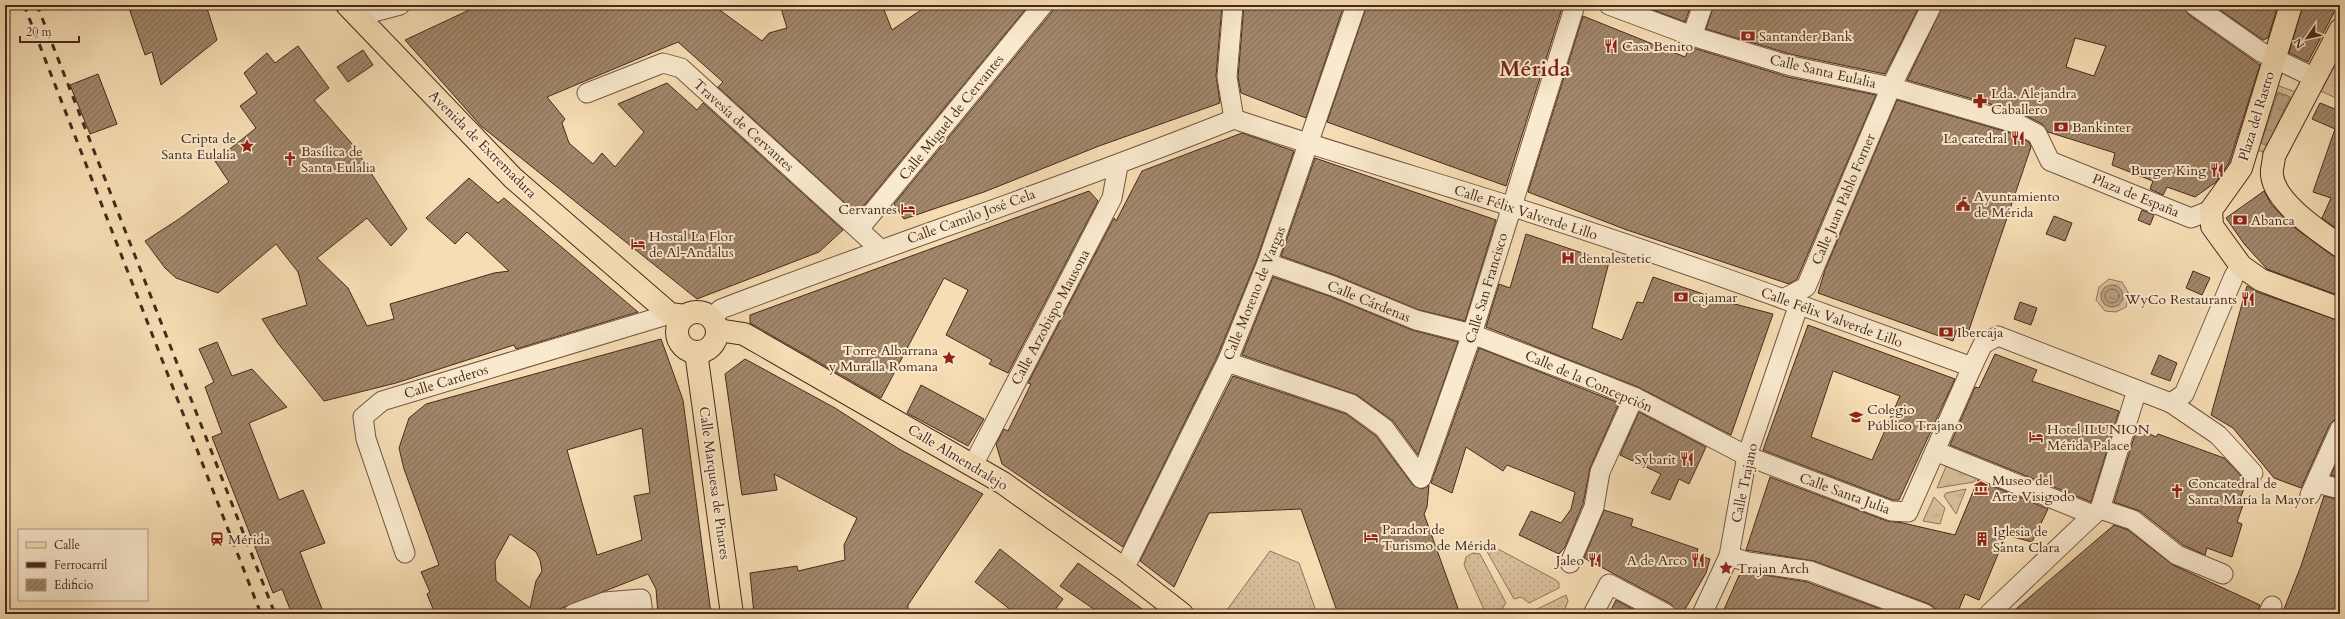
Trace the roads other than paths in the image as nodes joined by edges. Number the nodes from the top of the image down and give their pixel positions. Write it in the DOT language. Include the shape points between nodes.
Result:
graph roads {
  1 [pos="400,5"];
  2 [pos="1043,5"];
  3 [pos="1233,5"];
  4 [pos="1356,5"];
  5 [pos="1575,5"];
  6 [pos="1609,5"];
  7 [pos="1703,5"];
  8 [pos="1932,5"];
  9 [pos="2194,5"];
  10 [pos="2290,5"];
  11 [pos="352,10"];
  12 [pos="2340,30"];
  13 [pos="1692,36"];
  14 [pos="2274,59"];
  15 [pos="2318,73"];
  16 [pos="1891,87"];
  17 [pos="587,93"];
  18 [pos="1234,119"];
  19 [pos="2038,134"];
  20 [pos="1309,145"];
  21 [pos="1118,166"];
  22 [pos="1511,206"];
  23 [pos="2207,211"];
  24 [pos="859,229"];
  25 [pos="2340,246"];
  26 [pos="880,249"];
  27 [pos="1267,263"];
  28 [pos="2241,266"];
  29 [pos="1791,302"];
  30 [pos="2340,309"];
  31 [pos="677,315"];
  32 [pos="715,324"];
  33 [pos="1472,334"];
  34 [pos="696,352"];
  35 [pos="1227,362"];
  36 [pos="1972,367"];
  37 [pos="2137,390"];
  38 [pos="1634,397"];
  39 [pos="2170,403"];
  40 [pos="2340,429"];
  41 [pos="1934,451"];
  42 [pos="1747,456"];
  43 [pos="973,465"];
  44 [pos="2253,473"];
  45 [pos="2340,489"];
  46 [pos="2097,512"];
  47 [pos="405,553"];
  48 [pos="1729,556"];
  49 [pos="1570,563"];
  50 [pos="1124,569"];
  51 [pos="2223,574"];
  52 [pos="574,614"];
  53 [pos="643,614"];
  54 [pos="732,614"];
  55 [pos="1182,614"];
  56 [pos="1593,614"];
  57 [pos="1666,614"];
  58 [pos="1702,614"];
  59 [pos="1925,614"];
  60 [pos="1989,614"];
  1 -- 11 [label="street"];
  2 -- 24 [label="street, Calle Miguel de Cervantes"];
  3 -- 18 [label="street" via="1227,78"];
  4 -- 20 [label="street, Calle Moreno de Vargas"];
  5 -- 22 [label="street, Calle San Francisco"];
  6 -- 13 [label="street, Calle Santa Eulalia"];
  7 -- 13 [label="street"];
  8 -- 16 [label="street, Calle Juan Pablo Forner"];
  9 -- 14 [label="street"];
  10 -- 14 [label="main road"];
  11 -- 31 [label="main road, Avenida de Extremadura" via="513,178"];
  12 -- 15 [label="main road"];
  13 -- 16 [label="street, Calle Santa Eulalia" via="1791,66"];
  14 -- 15 [label="street, Plaza del Rastro"];
  14 -- 23 [label="main road, Plaza del Rastro" via="2241,168"];
  15 -- 25 [label="main road, Plaza del Rastro" via="2274,156 2272,175 2279,193 2309,225"];
  16 -- 19 [label="street, Calle Santa Eulalia" via="2018,124"];
  16 -- 29 [label="street, Calle Juan Pablo Forner" via="1806,287"];
  17 -- 24 [label="street, Travesía de Cervantes" via="663,64 681,68"];
  18 -- 20 [label="street, Calle Félix Valverde Lillo"];
  18 -- 21 [label="street, Calle Camilo José Cela"];
  19 -- 23 [label="street, Plaza de España" via="2050,161 2191,218"];
  20 -- 22 [label="street, Calle Félix Valverde Lillo"];
  20 -- 27 [label="street, Calle Moreno de Vargas"];
  21 -- 26 [label="street, Calle Camilo José Cela"];
  21 -- 43 [label="street, Calle Arzobispo Mausona" via="1112,198"];
  22 -- 29 [label="street, Calle Félix Valverde Lillo"];
  22 -- 33 [label="street, Calle San Francisco"];
  23 -- 28 [label="main road" via="2212,226"];
  24 -- 26 [label="street, Travesía de Cervantes"];
  26 -- 32 [label="street, Calle Camilo José Cela" via="721,308"];
  27 -- 33 [label="street, Calle Cárdenas" via="1333,286 1416,320"];
  27 -- 35 [label="street, Calle Moreno de Vargas"];
  28 -- 30 [label="main road" via="2261,280"];
  28 -- 39 [label="street" via="2234,276 2184,394"];
  29 -- 36 [label="street, Calle Félix Valverde Lillo"];
  29 -- 42 [label="street, Calle Trajano"];
  31 -- 32 [label="main road" via="703,312"];
  31 -- 34 [label="main road" via="678,338 684,347"];
  31 -- 47 [label="street, Calle Carderos" via="382,401 363,417 366,439"];
  32 -- 34 [label="main road" via="715,342 707,350"];
  32 -- 43 [label="main road, Calle Almendralejo" via="744,334"];
  33 -- 35 [label="street, Calle San Francisco" via="1421,478 1384,428 1351,404"];
  33 -- 38 [label="street, Calle de la Concepción"];
  34 -- 54 [label="main road, Calle Marquesa de Pinares"];
  35 -- 50 [label="street, Calle Moreno de Vargas"];
  36 -- 37 [label="street" via="1983,344 1998,336"];
  36 -- 41 [label="street, Calle Santa Julia"];
  37 -- 39 [label="street"];
  37 -- 46 [label="street"];
  38 -- 42 [label="street, Calle de la Concepción"];
  38 -- 49 [label="street" via="1600,472 1594,507"];
  39 -- 44 [label="street" via="2218,435"];
  40 -- 45 [label="street" via="2314,489"];
  41 -- 42 [label="street, Calle Santa Julia" via="1908,512 1891,511"];
  41 -- 46 [label="street"];
  42 -- 48 [label="street, Calle Trajano"];
  43 -- 50 [label="main road, Calle Almendralejo" via="1003,483"];
  46 -- 51 [label="street" via="2133,520 2177,555"];
  46 -- 60 [label="street"];
  48 -- 58 [label="street, Calle Trajano"];
  48 -- 59 [label="street" via="1748,562 1810,571"];
  50 -- 55 [label="main road, Calle Almendralejo"];
  52 -- 53 [label="street" via="605,602 642,600"];
  56 -- 57 [label="street" via="1609,584"];
}
